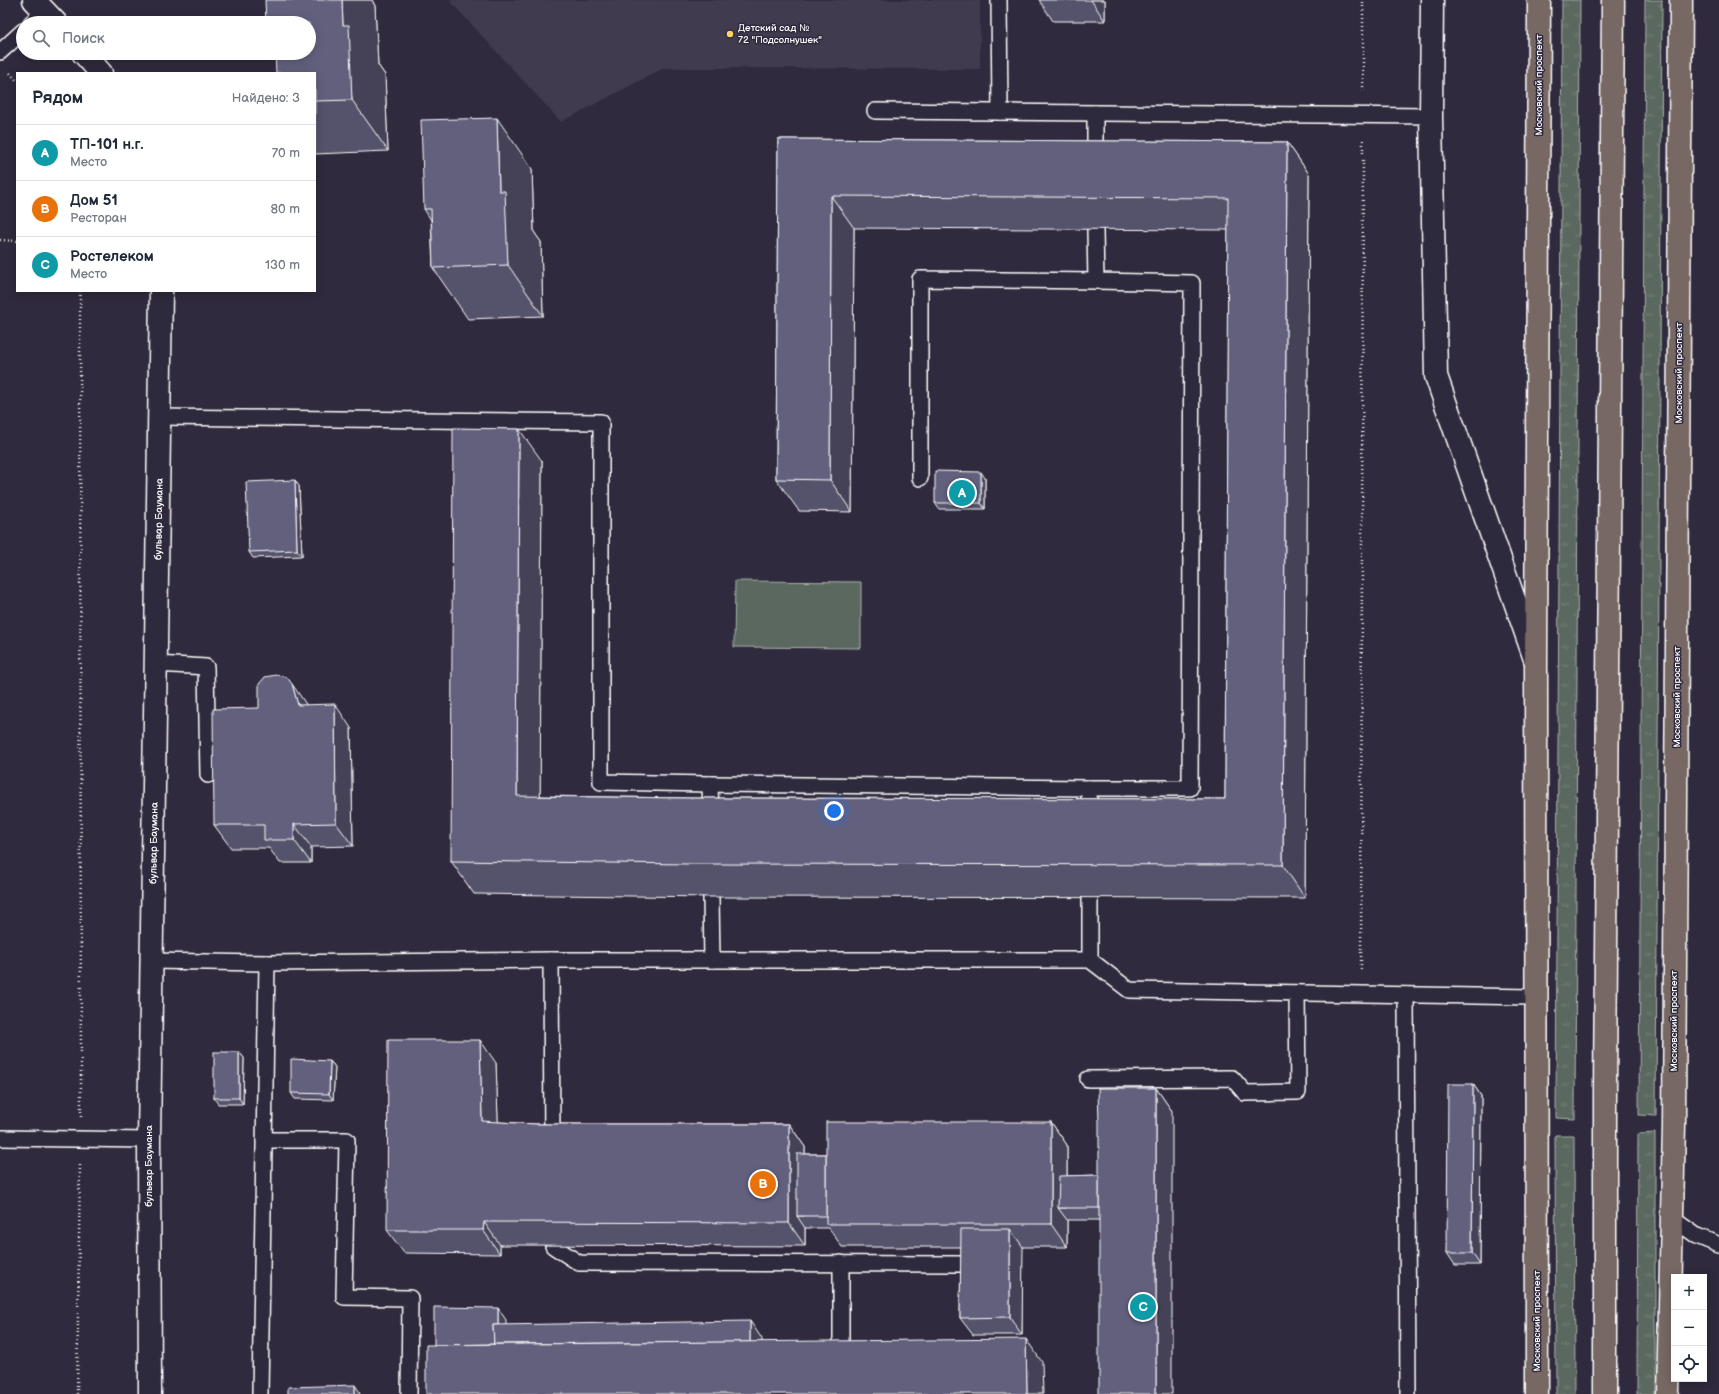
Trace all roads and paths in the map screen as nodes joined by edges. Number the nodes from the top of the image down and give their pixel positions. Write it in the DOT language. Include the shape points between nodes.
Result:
graph roads {
  1 [pos="999,0"];
  2 [pos="1363,0"];
  3 [pos="1432,0"];
  4 [pos="1539,0"];
  5 [pos="1613,0"];
  6 [pos="1681,0"];
  7 [pos="16,37"];
  8 [pos="0,52"];
  9 [pos="89,60"];
  10 [pos="100,72"];
  11 [pos="875,111"];
  12 [pos="1000,112"];
  13 [pos="1095,113"];
  14 [pos="1363,116"];
  15 [pos="1431,116"];
  16 [pos="1095,174"];
  17 [pos="1095,230"];
  18 [pos="0,240"];
  19 [pos="16,241"];
  20 [pos="1096,281"];
  21 [pos="80,292"];
  22 [pos="161,292"];
  23 [pos="160,417"];
  24 [pos="920,478"];
  25 [pos="1536,662"];
  26 [pos="157,664"];
  27 [pos="208,775"];
  28 [pos="710,784"];
  29 [pos="1089,788"];
  30 [pos="711,831"];
  31 [pos="1090,831"];
  32 [pos="711,897"];
  33 [pos="1090,897"];
  34 [pos="551,960"];
  35 [pos="712,960"];
  36 [pos="1090,960"];
  37 [pos="153,961"];
  38 [pos="267,963"];
  39 [pos="1297,993"];
  40 [pos="1361,994"];
  41 [pos="1406,995"];
  42 [pos="1536,997"];
  43 [pos="1088,1079"];
  44 [pos="0,1138"];
  45 [pos="81,1139"];
  46 [pos="149,1140"];
  47 [pos="264,1140"];
  48 [pos="552,1147"];
  49 [pos="1673,1219"];
  50 [pos="553,1246"];
  51 [pos="1719,1246"];
  52 [pos="841,1263"];
  53 [pos="966,1264"];
  54 [pos="841,1356"];
  55 [pos="76,1394"];
  56 [pos="150,1394"];
  57 [pos="260,1394"];
  58 [pos="408,1394"];
  59 [pos="1408,1394"];
  60 [pos="1537,1394"];
  61 [pos="1605,1394"];
  62 [pos="1668,1394"];
  1 -- 12 [label="lane"];
  2 -- 14 [label="path"];
  3 -- 15 [label="street"];
  4 -- 25 [label="main road, Московский проспект"];
  5 -- 61 [label="main road"];
  6 -- 49 [label="main road, Московский проспект"];
  7 -- 8 [label="lane"];
  9 -- 10 [label="street"];
  11 -- 12 [label="lane"];
  12 -- 13 [label="lane"];
  13 -- 14 [label="lane"];
  13 -- 16 [label="lane"];
  14 -- 15 [label="lane"];
  14 -- 40 [label="path"];
  15 -- 25 [label="street" via="1436,376"];
  17 -- 20 [label="lane"];
  18 -- 19 [label="path"];
  20 -- 24 [label="lane" via="920,279"];
  20 -- 29 [label="lane" via="1192,283 1190,788"];
  21 -- 45 [label="path"];
  22 -- 23 [label="street, бульвар Баумана"];
  23 -- 26 [label="street, бульвар Баумана"];
  23 -- 28 [label="lane" via="601,422 601,782"];
  25 -- 42 [label="main road, Московский проспект"];
  26 -- 27 [label="lane" via="206,667"];
  26 -- 37 [label="street, бульвар Баумана"];
  28 -- 29 [label="lane"];
  28 -- 30 [label="lane"];
  29 -- 31 [label="lane"];
  32 -- 35 [label="lane"];
  33 -- 36 [label="lane"];
  34 -- 35 [label="lane"];
  34 -- 38 [label="lane"];
  34 -- 48 [label="lane"];
  35 -- 36 [label="lane"];
  36 -- 39 [label="lane" via="1129,990"];
  37 -- 38 [label="lane"];
  37 -- 46 [label="street, бульвар Баумана"];
  38 -- 47 [label="lane"];
  39 -- 40 [label="lane"];
  39 -- 43 [label="lane" via="1298,1092 1245,1093 1232,1078"];
  40 -- 41 [label="lane"];
  41 -- 42 [label="lane"];
  41 -- 59 [label="lane"];
  42 -- 60 [label="main road, Московский проспект"];
  44 -- 45 [label="lane"];
  45 -- 46 [label="lane"];
  45 -- 55 [label="path"];
  46 -- 56 [label="street, бульвар Баумана"];
  47 -- 57 [label="lane"];
  47 -- 58 [label="lane" via="346,1140 344,1297 410,1298"];
  49 -- 51 [label="lane" via="1697,1236"];
  49 -- 62 [label="main road, Московский проспект"];
  50 -- 52 [label="lane" via="579,1263"];
  52 -- 53 [label="lane"];
  52 -- 54 [label="lane"];
}
